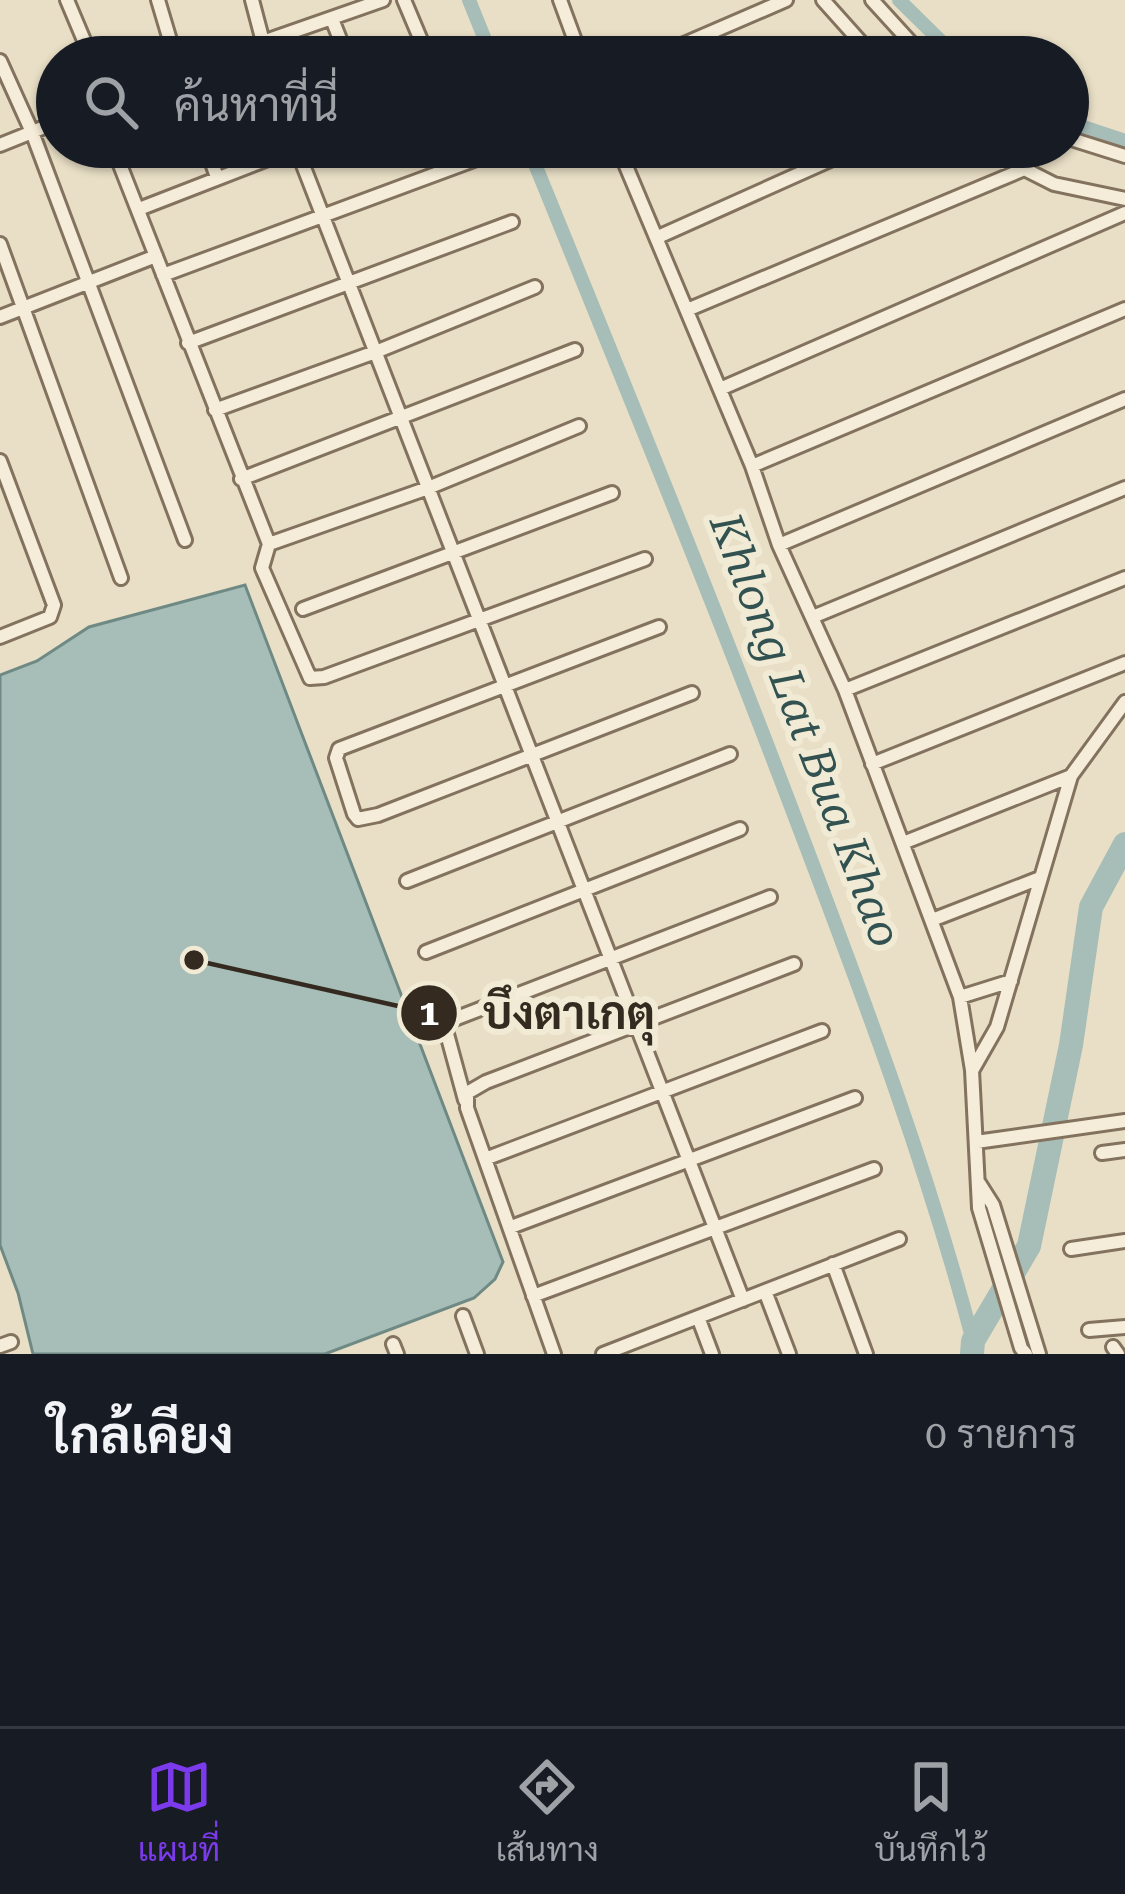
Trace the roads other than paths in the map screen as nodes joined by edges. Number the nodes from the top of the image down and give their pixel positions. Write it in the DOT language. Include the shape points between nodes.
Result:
graph roads {
  1 [pos="68,0"];
  2 [pos="158,0"];
  3 [pos="252,0"];
  4 [pos="383,0"];
  5 [pos="404,0"];
  6 [pos="577,0"];
  7 [pos="786,0"];
  8 [pos="824,0"];
  9 [pos="872,0"];
  10 [pos="561,3"];
  11 [pos="355,5"];
  12 [pos="332,19"];
  13 [pos="83,36"];
  14 [pos="169,36"];
  15 [pos="261,36"];
  16 [pos="280,36"];
  17 [pos="339,36"];
  18 [pos="419,36"];
  19 [pos="573,36"];
  20 [pos="703,36"];
  21 [pos="854,36"];
  22 [pos="905,36"];
  23 [pos="0,61"];
  24 [pos="36,130"];
  25 [pos="32,132"];
  26 [pos="36,143"];
  27 [pos="0,145"];
  28 [pos="1089,145"];
  29 [pos="1125,156"];
  30 [pos="45,168"];
  31 [pos="122,168"];
  32 [pos="214,168"];
  33 [pos="242,168"];
  34 [pos="306,168"];
  35 [pos="451,168"];
  36 [pos="627,168"];
  37 [pos="812,168"];
  38 [pos="1018,168"];
  39 [pos="1022,170"];
  40 [pos="217,177"];
  41 [pos="1125,199"];
  42 [pos="139,209"];
  43 [pos="323,213"];
  44 [pos="1125,214"];
  45 [pos="512,222"];
  46 [pos="658,237"];
  47 [pos="0,244"];
  48 [pos="156,256"];
  49 [pos="163,275"];
  50 [pos="88,282"];
  51 [pos="350,285"];
  52 [pos="535,286"];
  53 [pos="23,307"];
  54 [pos="1125,309"];
  55 [pos="687,310"];
  56 [pos="0,317"];
  57 [pos="188,343"];
  58 [pos="575,350"];
  59 [pos="378,351"];
  60 [pos="720,389"];
  61 [pos="1125,399"];
  62 [pos="215,410"];
  63 [pos="402,416"];
  64 [pos="579,427"];
  65 [pos="0,460"];
  66 [pos="752,466"];
  67 [pos="241,479"];
  68 [pos="428,488"];
  69 [pos="1125,488"];
  70 [pos="611,493"];
  71 [pos="185,540"];
  72 [pos="269,544"];
  73 [pos="779,545"];
  74 [pos="454,551"];
  75 [pos="644,559"];
  76 [pos="121,578"];
  77 [pos="1125,578"];
  78 [pos="303,609"];
  79 [pos="814,616"];
  80 [pos="480,619"];
  81 [pos="659,627"];
  82 [pos="0,638"];
  83 [pos="1125,663"];
  84 [pos="505,686"];
  85 [pos="845,690"];
  86 [pos="692,693"];
  87 [pos="1125,702"];
  88 [pos="530,754"];
  89 [pos="730,754"];
  90 [pos="872,764"];
  91 [pos="1071,776"];
  92 [pos="556,822"];
  93 [pos="740,829"];
  94 [pos="903,843"];
  95 [pos="1040,878"];
  96 [pos="407,881"];
  97 [pos="584,890"];
  98 [pos="770,897"];
  99 [pos="932,920"];
  100 [pos="426,952"];
  101 [pos="611,957"];
  102 [pos="794,964"];
  103 [pos="1011,981"];
  104 [pos="960,997"];
  105 [pos="636,1023"];
  106 [pos="822,1031"];
  107 [pos="972,1070"];
  108 [pos="663,1091"];
  109 [pos="855,1098"];
  110 [pos="465,1101"];
  111 [pos="1124,1121"];
  112 [pos="976,1142"];
  113 [pos="1125,1150"];
  114 [pos="1102,1154"];
  115 [pos="485,1159"];
  116 [pos="688,1160"];
  117 [pos="874,1168"];
  118 [pos="512,1227"];
  119 [pos="714,1229"];
  120 [pos="899,1239"];
  121 [pos="1125,1241"];
  122 [pos="1071,1249"];
  123 [pos="832,1264"];
  124 [pos="765,1291"];
  125 [pos="533,1297"];
  126 [pos="743,1300"];
  127 [pos="463,1316"];
  128 [pos="698,1317"];
  129 [pos="1125,1327"];
  130 [pos="1089,1330"];
  131 [pos="631,1349"];
  132 [pos="1030,1350"];
  133 [pos="477,1354"];
  134 [pos="554,1354"];
  135 [pos="602,1354"];
  136 [pos="712,1354"];
  137 [pos="788,1354"];
  138 [pos="866,1354"];
  1 -- 13 [label="street"];
  2 -- 14 [label="street"];
  3 -- 15 [label="street"];
  4 -- 11 [label="street"];
  5 -- 18 [label="street"];
  6 -- 10 [label="street"];
  7 -- 20 [label="street"];
  8 -- 21 [label="street"];
  9 -- 22 [label="street"];
  10 -- 19 [label="street"];
  11 -- 12 [label="street"];
  12 -- 16 [label="street"];
  12 -- 17 [label="street"];
  23 -- 25 [label="street"];
  24 -- 25 [label="street"];
  25 -- 26 [label="street"];
  25 -- 27 [label="street"];
  28 -- 29 [label="street"];
  30 -- 50 [label="street"];
  31 -- 42 [label="street"];
  32 -- 40 [label="street"];
  33 -- 40 [label="street"];
  34 -- 43 [label="street"];
  35 -- 43 [label="street"];
  36 -- 46 [label="street"];
  37 -- 46 [label="street"];
  38 -- 39 [label="street"];
  39 -- 41 [label="street"];
  39 -- 55 [label="street"];
  40 -- 42 [label="street"];
  42 -- 48 [label="street"];
  43 -- 49 [label="street"];
  43 -- 51 [label="street"];
  44 -- 60 [label="street"];
  45 -- 51 [label="street"];
  46 -- 55 [label="street"];
  47 -- 53 [label="street"];
  48 -- 49 [label="street"];
  48 -- 50 [label="street"];
  49 -- 57 [label="street"];
  50 -- 53 [label="street"];
  50 -- 71 [label="street"];
  51 -- 57 [label="street"];
  51 -- 59 [label="street"];
  52 -- 59 [label="street"];
  53 -- 56 [label="street"];
  53 -- 76 [label="street"];
  54 -- 66 [label="street"];
  55 -- 60 [label="street"];
  57 -- 62 [label="street"];
  58 -- 63 [label="street"];
  59 -- 62 [label="street"];
  59 -- 63 [label="street"];
  60 -- 66 [label="street"];
  61 -- 73 [label="street"];
  62 -- 67 [label="street"];
  63 -- 67 [label="street"];
  63 -- 68 [label="street"];
  64 -- 68 [label="street"];
  65 -- 82 [label="street" via="54,605 50,617"];
  66 -- 73 [label="street"];
  67 -- 72 [label="street"];
  68 -- 72 [label="street"];
  68 -- 74 [label="street"];
  69 -- 79 [label="street"];
  70 -- 74 [label="street"];
  72 -- 80 [label="street" via="262,568 310,678"];
  73 -- 79 [label="street"];
  74 -- 78 [label="street"];
  74 -- 80 [label="street"];
  75 -- 80 [label="street"];
  77 -- 85 [label="street"];
  79 -- 85 [label="street"];
  80 -- 84 [label="street"];
  81 -- 84 [label="street"];
  83 -- 90 [label="street"];
  84 -- 88 [label="street"];
  84 -- 88 [label="street" via="339,749 354,814 366,819"];
  85 -- 90 [label="street"];
  86 -- 88 [label="street"];
  87 -- 91 [label="street"];
  88 -- 92 [label="street"];
  89 -- 92 [label="street"];
  90 -- 94 [label="street"];
  91 -- 94 [label="street"];
  91 -- 95 [label="street"];
  92 -- 96 [label="street"];
  92 -- 97 [label="street"];
  93 -- 97 [label="street"];
  94 -- 99 [label="street"];
  95 -- 99 [label="street"];
  95 -- 103 [label="street"];
  97 -- 100 [label="street"];
  97 -- 101 [label="street"];
  98 -- 101 [label="street"];
  99 -- 104 [label="street"];
  101 -- 105 [label="street"];
  101 -- 110 [label="street" via="444,1023"];
  102 -- 105 [label="street"];
  103 -- 104 [label="street"];
  103 -- 107 [label="street"];
  104 -- 107 [label="street"];
  105 -- 108 [label="street"];
  105 -- 110 [label="street" via="472,1088"];
  106 -- 108 [label="street"];
  107 -- 112 [label="street"];
  108 -- 115 [label="street"];
  108 -- 116 [label="street"];
  109 -- 116 [label="street"];
  110 -- 115 [label="street"];
  111 -- 112 [label="street"];
  112 -- 132 [label="street" via="979,1182"];
  113 -- 114 [label="street"];
  115 -- 118 [label="street"];
  116 -- 118 [label="street"];
  116 -- 119 [label="street"];
  117 -- 119 [label="street"];
  118 -- 125 [label="street"];
  119 -- 125 [label="street"];
  119 -- 126 [label="street"];
  120 -- 123 [label="street"];
  121 -- 122 [label="street"];
  123 -- 124 [label="street"];
  123 -- 138 [label="street"];
  124 -- 126 [label="street"];
  124 -- 137 [label="street"];
  125 -- 134 [label="street"];
  126 -- 128 [label="street"];
  127 -- 133 [label="street"];
  128 -- 131 [label="street"];
  128 -- 136 [label="street"];
  129 -- 130 [label="street"];
  131 -- 135 [label="street"];
}
